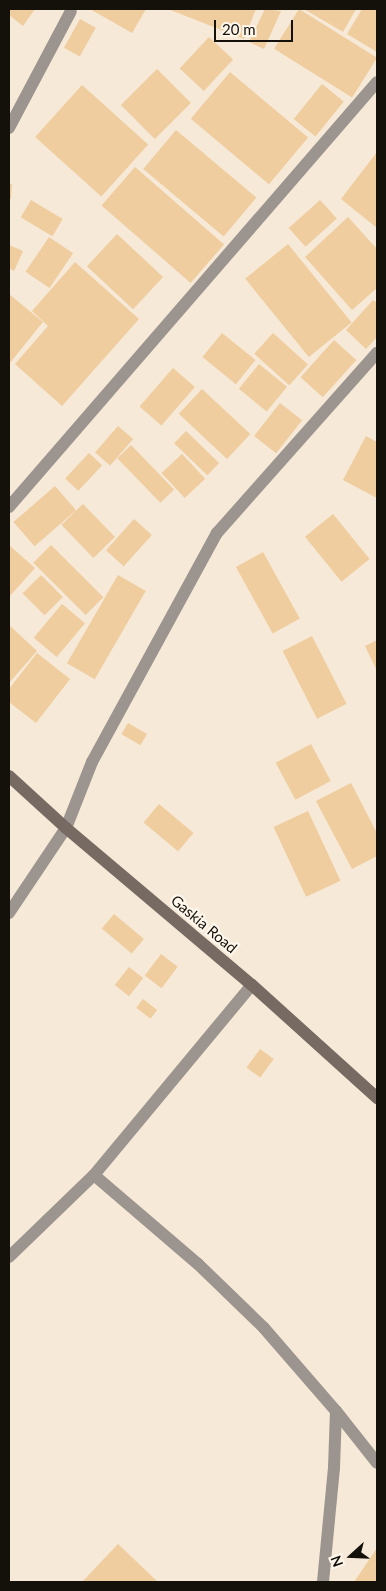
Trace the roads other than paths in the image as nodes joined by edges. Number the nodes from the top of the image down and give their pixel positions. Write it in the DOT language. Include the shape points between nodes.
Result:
graph roads {
  1 [pos="70,9"];
  2 [pos="377,82"];
  3 [pos="9,128"];
  4 [pos="377,353"];
  5 [pos="9,507"];
  6 [pos="9,776"];
  7 [pos="66,828"];
  8 [pos="9,913"];
  9 [pos="252,985"];
  10 [pos="377,1098"];
  11 [pos="94,1175"];
  12 [pos="9,1257"];
  13 [pos="336,1411"];
  14 [pos="377,1463"];
  15 [pos="323,1582"];
  1 -- 3 [label="street"];
  2 -- 5 [label="street"];
  4 -- 7 [label="street" via="217,533 92,762"];
  6 -- 7 [label="main road, Gaskia Road"];
  7 -- 8 [label="street"];
  7 -- 9 [label="main road, Gaskia Road"];
  9 -- 10 [label="main road, Gaskia Road"];
  9 -- 11 [label="street"];
  11 -- 12 [label="street"];
  11 -- 13 [label="street" via="198,1264 264,1328"];
  13 -- 14 [label="street"];
  13 -- 15 [label="street"];
}
